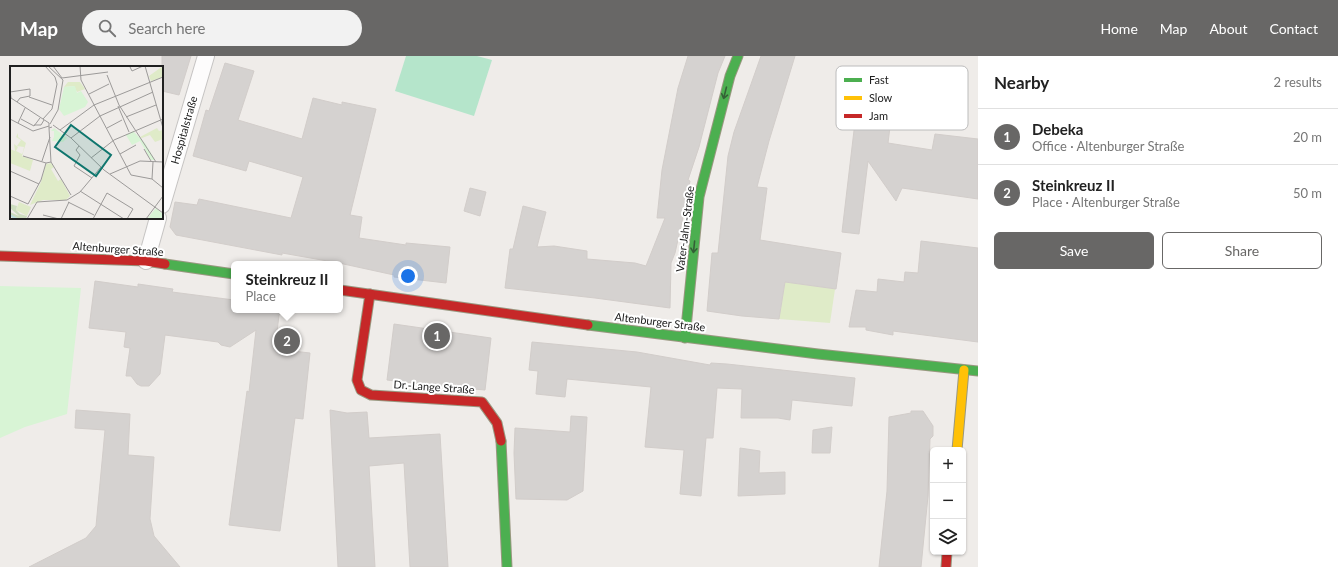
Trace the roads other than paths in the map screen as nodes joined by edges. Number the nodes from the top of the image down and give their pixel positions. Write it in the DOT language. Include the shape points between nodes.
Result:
graph roads {
  1 [pos="206,56"];
  2 [pos="738,56"];
  3 [pos="163,202"];
  4 [pos="158,219"];
  5 [pos="0,256"];
  6 [pos="146,260"];
  7 [pos="231,274"];
  8 [pos="343,290"];
  9 [pos="370,294"];
  10 [pos="685,338"];
  11 [pos="964,370"];
  12 [pos="978,371"];
  13 [pos="957,447"];
  14 [pos="947,555"];
  15 [pos="507,567"];
  16 [pos="946,567"];
  1 -- 3 [label="street, Hospitalstraße"];
  2 -- 10 [label="main road, Vater-Jahn-Straße, one-way" via="730,76 699,197"];
  4 -- 6 [label="street"];
  5 -- 6 [label="main road, Altenburger Straße"];
  6 -- 7 [label="main road, Altenburger Straße"];
  8 -- 9 [label="main road, Altenburger Straße"];
  9 -- 10 [label="main road, Altenburger Straße"];
  9 -- 15 [label="main road, Dr.-Lange Straße" via="356,380 363,392 371,395 482,402 496,420 501,439"];
  10 -- 11 [label="main road, Altenburger Straße"];
  11 -- 12 [label="main road, Altenburger Straße"];
  11 -- 13 [label="main road"];
  14 -- 16 [label="main road"];
}
